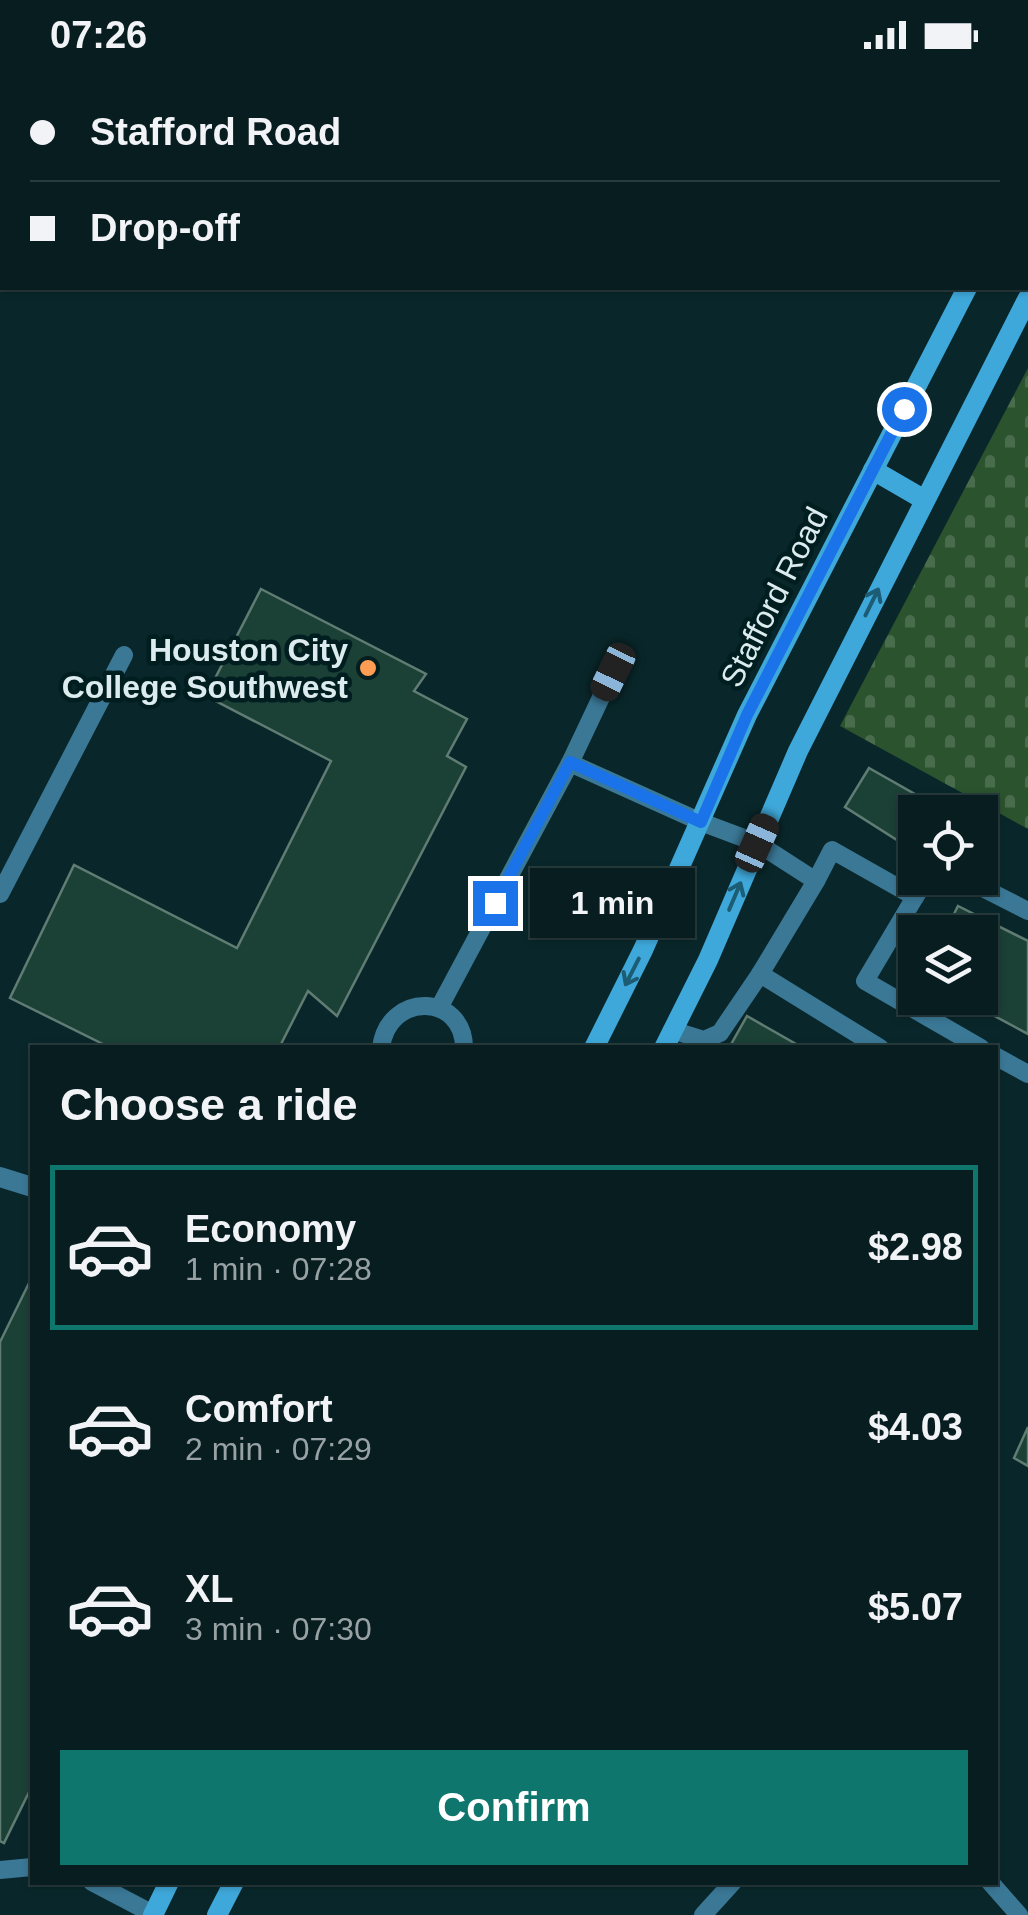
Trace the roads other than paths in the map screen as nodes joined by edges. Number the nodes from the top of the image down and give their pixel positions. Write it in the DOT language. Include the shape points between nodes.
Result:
graph roads {
  1 [pos="965,290"];
  2 [pos="1028,298"];
  3 [pos="873,470"];
  4 [pos="923,499"];
  5 [pos="124,655"];
  6 [pos="613,672"];
  7 [pos="570,762"];
  8 [pos="701,822"];
  9 [pos="757,843"];
  10 [pos="816,881"];
  11 [pos="0,894"];
  12 [pos="996,895"];
  13 [pos="916,897"];
  14 [pos="1028,911"];
  15 [pos="760,974"];
  16 [pos="439,1008"];
  17 [pos="668,1039"];
  18 [pos="382,1045"];
  19 [pos="463,1045"];
  20 [pos="596,1045"];
  21 [pos="875,1045"];
  22 [pos="976,1045"];
  23 [pos="998,1058"];
  24 [pos="1028,1074"];
  25 [pos="0,1177"];
  26 [pos="30,1185"];
  27 [pos="30,1867"];
  28 [pos="0,1870"];
  29 [pos="98,1885"];
  30 [pos="168,1885"];
  31 [pos="233,1885"];
  32 [pos="730,1885"];
  33 [pos="993,1885"];
  34 [pos="153,1914"];
  35 [pos="218,1915"];
  36 [pos="703,1915"];
  37 [pos="1019,1915"];
  1 -- 3 [label="main road, Stafford Road"];
  2 -- 4 [label="main road"];
  3 -- 4 [label="main road"];
  3 -- 8 [label="main road, Stafford Road" via="747,715"];
  9 -- 4 [label="main road, one-way"];
  5 -- 11 [label="lane"];
  6 -- 7 [label="lane"];
  7 -- 8 [label="lane"];
  7 -- 16 [label="lane"];
  8 -- 9 [label="lane"];
  8 -- 20 [label="main road, Stafford Road, one-way"];
  9 -- 10 [label="lane"];
  17 -- 9 [label="main road, one-way"];
  10 -- 13 [label="lane" via="832,850"];
  10 -- 15 [label="lane"];
  12 -- 14 [label="lane"];
  13 -- 22 [label="lane" via="865,982"];
  15 -- 17 [label="lane" via="720,1034"];
  15 -- 21 [label="lane"];
  16 -- 18 [label="lane" via="400,1012"];
  16 -- 19 [label="lane" via="460,1027"];
  23 -- 24 [label="lane"];
  25 -- 26 [label="street"];
  27 -- 28 [label="lane"];
  29 -- 34 [label="lane"];
  30 -- 34 [label="main road"];
  31 -- 35 [label="main road"];
  32 -- 36 [label="lane"];
  33 -- 37 [label="lane"];
}
